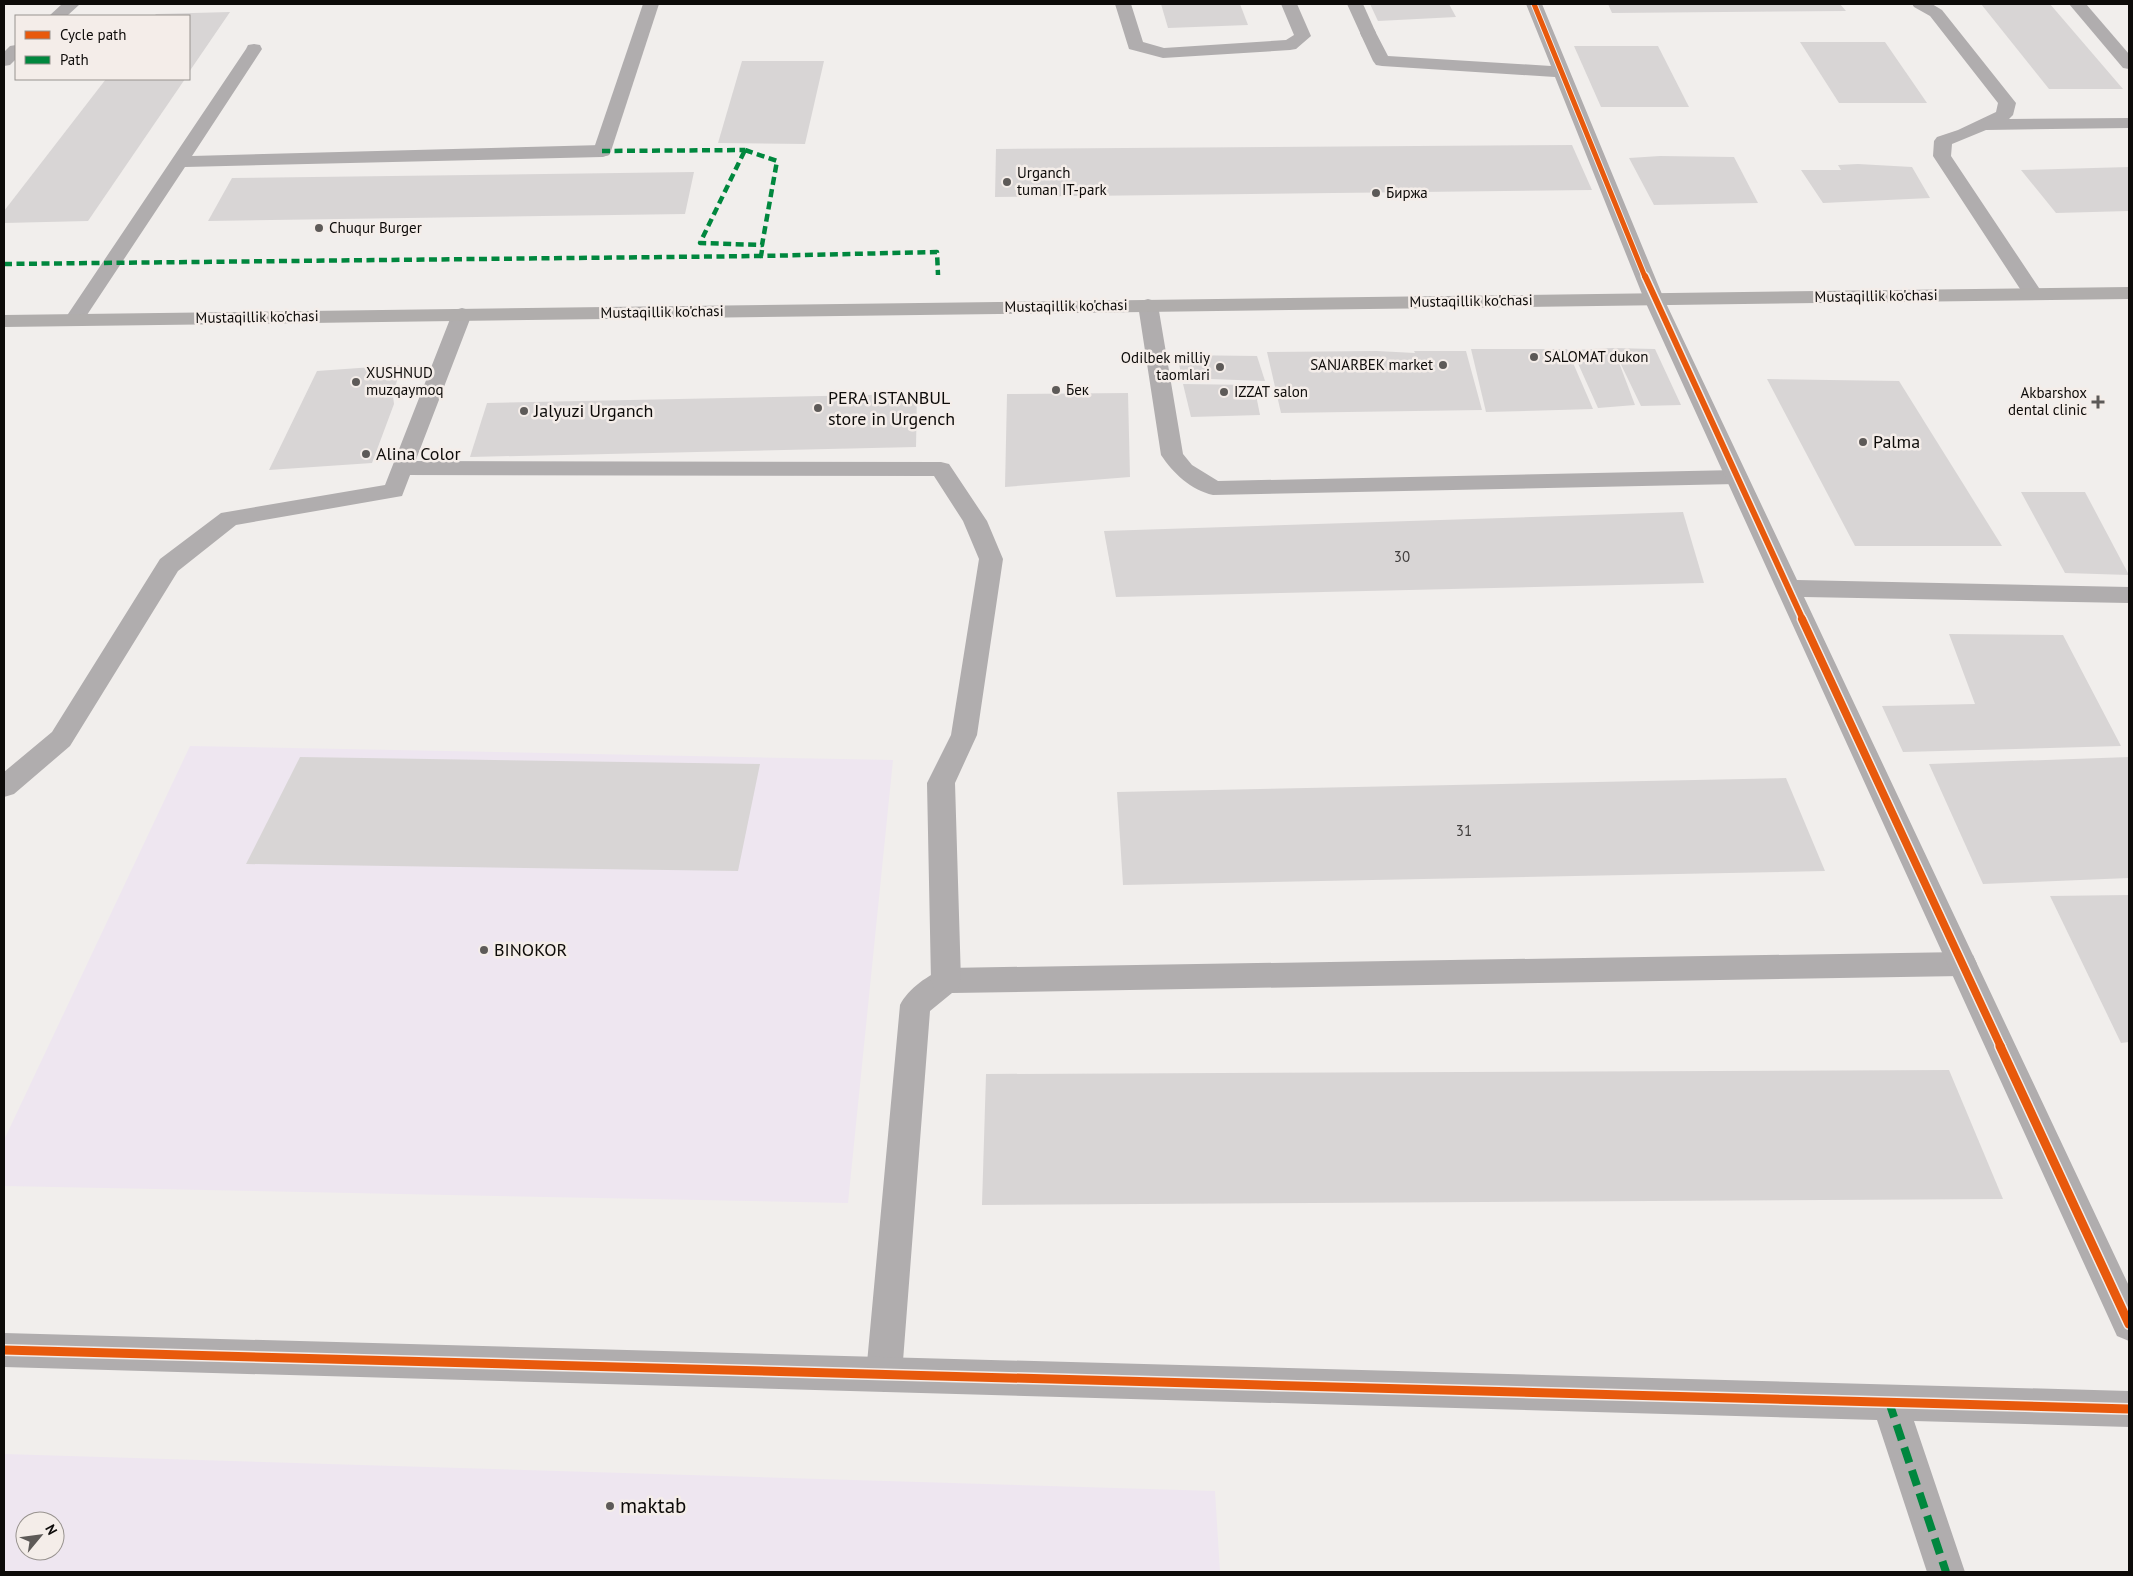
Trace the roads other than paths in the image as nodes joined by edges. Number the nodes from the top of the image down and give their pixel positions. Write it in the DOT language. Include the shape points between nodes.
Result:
graph roads {
  1 [pos="72,4"];
  2 [pos="651,4"];
  3 [pos="1123,4"];
  4 [pos="1289,4"];
  5 [pos="1355,4"];
  6 [pos="1534,4"];
  7 [pos="1920,4"];
  8 [pos="2077,4"];
  9 [pos="58,15"];
  10 [pos="254,49"];
  11 [pos="15,51"];
  12 [pos="4,61"];
  13 [pos="2129,64"];
  14 [pos="1562,72"];
  15 [pos="2129,123"];
  16 [pos="1984,125"];
  17 [pos="179,162"];
  18 [pos="2129,293"];
  19 [pos="2033,294"];
  20 [pos="1654,299"];
  21 [pos="1148,305"];
  22 [pos="462,314"];
  23 [pos="4,320"];
  24 [pos="74,320"];
  25 [pos="404,468"];
  26 [pos="1736,477"];
  27 [pos="1789,588"];
  28 [pos="2129,595"];
  29 [pos="4,787"];
  30 [pos="1962,964"];
  31 [pos="946,981"];
  32 [pos="2127,1314"];
  33 [pos="4,1350"];
  34 [pos="884,1374"];
  35 [pos="1889,1402"];
  36 [pos="2129,1409"];
  37 [pos="1946,1572"];
  1 -- 9 [label="street"];
  2 -- 17 [label="street" via="602,151"];
  3 -- 4 [label="street" via="1135,45 1163,53 1290,45 1303,36"];
  5 -- 14 [label="street" via="1382,61"];
  6 -- 14 [label="street"];
  7 -- 16 [label="street" via="1936,12 2007,103 2004,115"];
  8 -- 13 [label="street"];
  10 -- 17 [label="street"];
  11 -- 12 [label="street"];
  14 -- 20 [label="street"];
  15 -- 16 [label="street"];
  16 -- 19 [label="street" via="1943,141 1942,156"];
  17 -- 24 [label="street"];
  18 -- 19 [label="main road, Mustaqillik ko'chasi"];
  19 -- 20 [label="main road, Mustaqillik ko'chasi"];
  20 -- 21 [label="main road, Mustaqillik ko'chasi"];
  20 -- 26 [label="street"];
  21 -- 22 [label="main road, Mustaqillik ko'chasi"];
  21 -- 26 [label="street" via="1172,455 1184,470 1213,488"];
  22 -- 24 [label="main road, Mustaqillik ko'chasi"];
  22 -- 25 [label="street"];
  23 -- 24 [label="main road, Mustaqillik ko'chasi"];
  25 -- 29 [label="street" via="394,491 229,518 169,565 61,739"];
  25 -- 31 [label="street" via="941,469 975,521 991,559 964,734 941,783"];
  26 -- 27 [label="street"];
  27 -- 28 [label="street"];
  27 -- 30 [label="street"];
  30 -- 31 [label="street"];
  30 -- 32 [label="street"];
  31 -- 34 [label="street" via="915,1005"];
  33 -- 34 [label="street"];
  34 -- 35 [label="street"];
  35 -- 36 [label="street"];
  35 -- 37 [label="street"];
}
